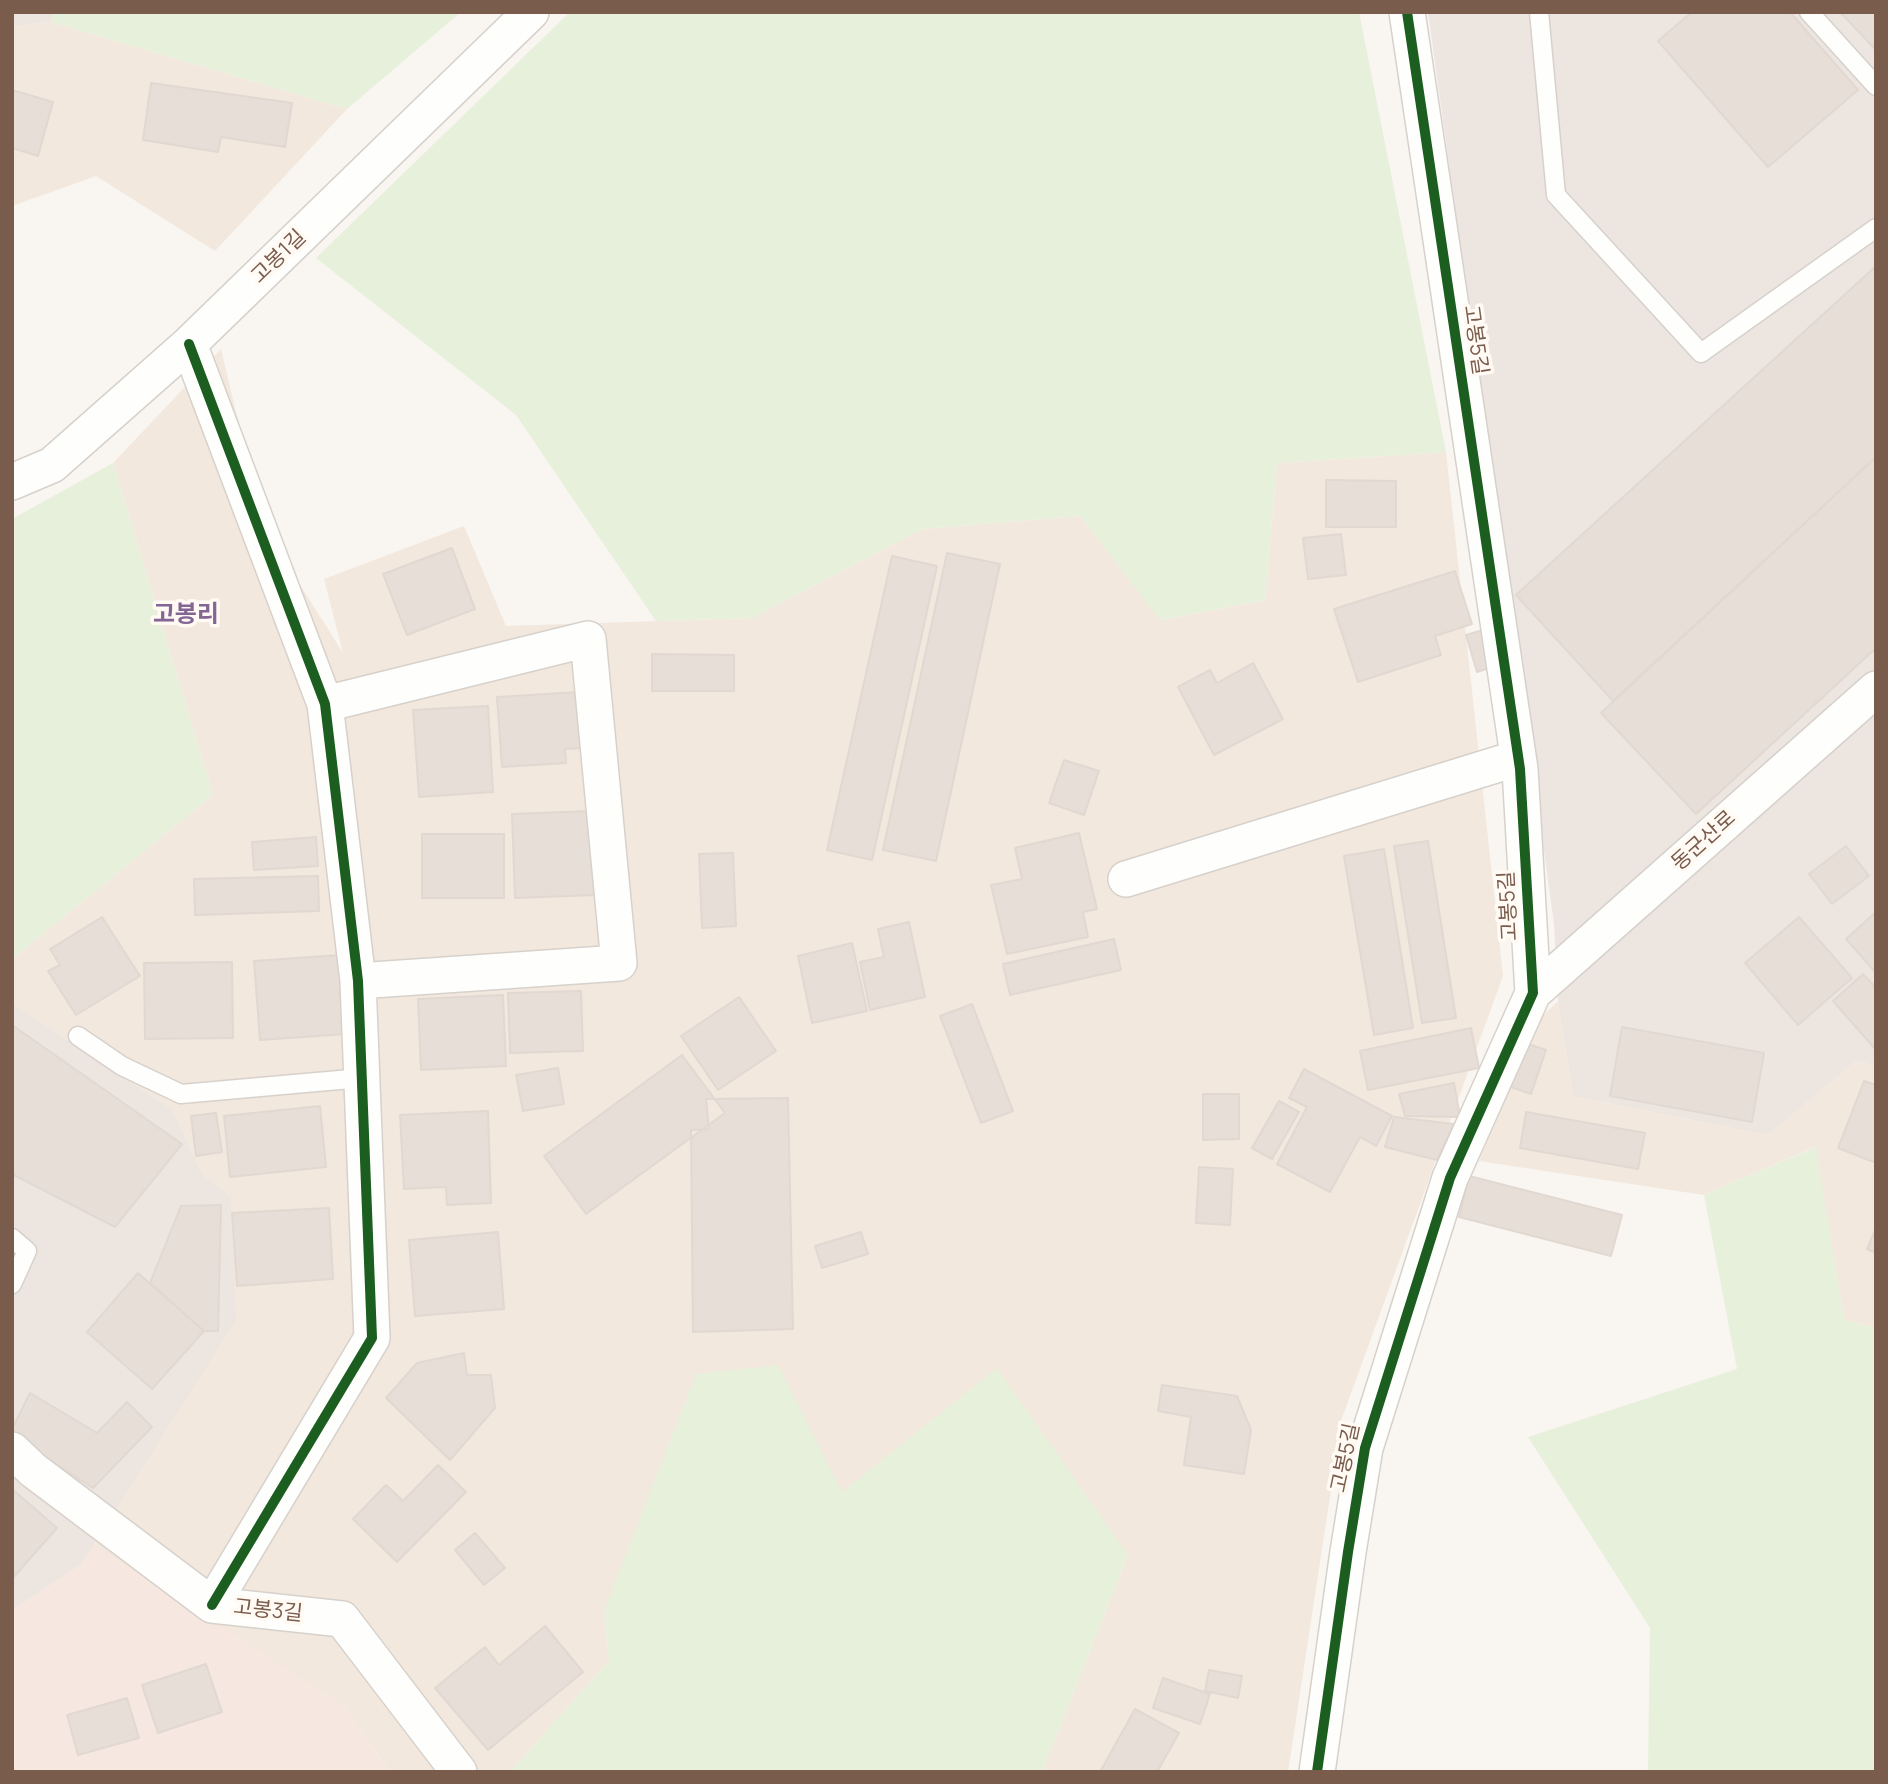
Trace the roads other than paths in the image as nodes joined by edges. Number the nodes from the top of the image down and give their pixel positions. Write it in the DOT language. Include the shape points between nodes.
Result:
graph roads {
  1 [pos="531,12"];
  2 [pos="1407,12"];
  3 [pos="1539,12"];
  4 [pos="1809,12"];
  5 [pos="1876,86"];
  6 [pos="1876,228"];
  7 [pos="190,344"];
  8 [pos="12,482"];
  9 [pos="1876,688"];
  10 [pos="326,704"];
  11 [pos="1518,758"];
  12 [pos="1126,878"];
  13 [pos="358,981"];
  14 [pos="1533,993"];
  15 [pos="78,1036"];
  16 [pos="362,1078"];
  17 [pos="12,1238"];
  18 [pos="12,1284"];
  19 [pos="12,1450"];
  20 [pos="212,1605"];
  21 [pos="459,1772"];
  22 [pos="1317,1772"];
  1 -- 7 [label="street, 고봉1길"];
  2 -- 11 [label="street, 고봉5길"];
  3 -- 6 [label="lane" via="1556,195 1701,353"];
  4 -- 5 [label="lane"];
  7 -- 8 [label="street, 고봉1길" via="52,465"];
  7 -- 10 [label="street"];
  9 -- 14 [label="street, 동군산로"];
  10 -- 13 [label="street"];
  10 -- 13 [label="street" via="588,639 619,962"];
  11 -- 12 [label="street"];
  11 -- 14 [label="street, 고봉5길"];
  13 -- 16 [label="street"];
  14 -- 22 [label="street, 고봉5길" via="1450,1178 1365,1447"];
  15 -- 16 [label="lane" via="122,1066 181,1094"];
  16 -- 20 [label="street" via="372,1338"];
  17 -- 18 [label="lane" via="27,1251"];
  19 -- 20 [label="street, 고봉3길"];
  20 -- 21 [label="street, 고봉3길" via="342,1619"];
}
